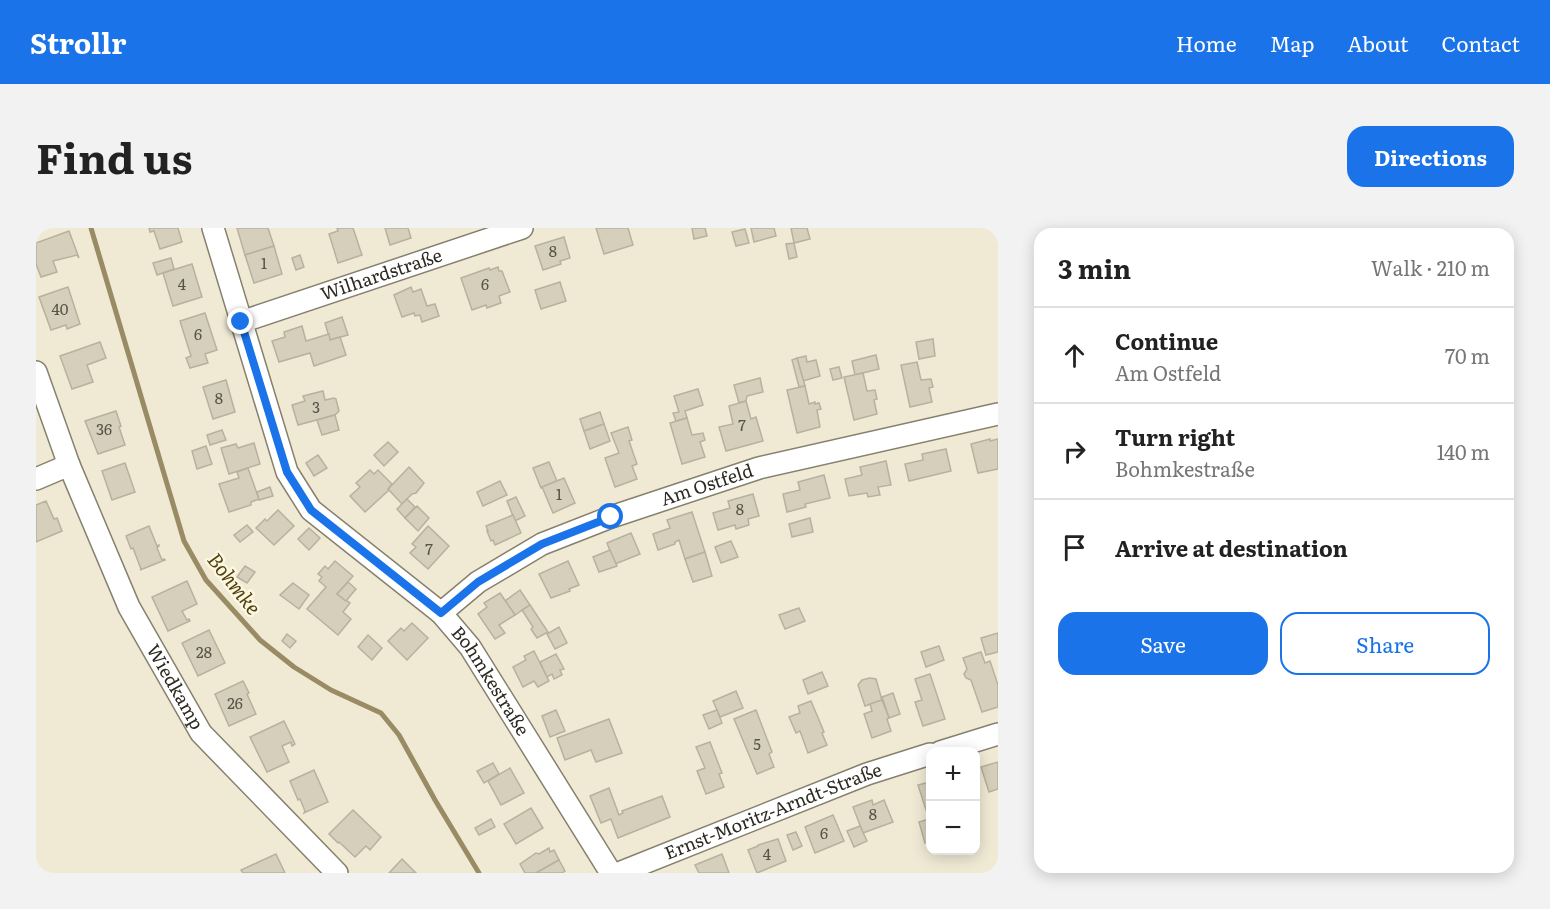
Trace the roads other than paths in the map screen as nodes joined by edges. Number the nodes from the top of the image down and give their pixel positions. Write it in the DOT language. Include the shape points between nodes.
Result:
graph roads {
  1 [pos="213,228"];
  2 [pos="522,228"];
  3 [pos="241,322"];
  4 [pos="36,372"];
  5 [pos="998,414"];
  6 [pos="69,465"];
  7 [pos="36,479"];
  8 [pos="441,613"];
  9 [pos="998,734"];
  10 [pos="956,747"];
  11 [pos="926,755"];
  12 [pos="336,873"];
  13 [pos="611,873"];
  14 [pos="619,873"];
  1 -- 3 [label="street, Bohmkestraße"];
  2 -- 3 [label="street, Wilhardstraße"];
  3 -- 8 [label="street, Bohmkestraße" via="287,472 311,510"];
  4 -- 6 [label="street, Wiedkamp"];
  5 -- 8 [label="street, Am Ostfeld" via="759,468 611,517 542,544 478,582"];
  6 -- 7 [label="street"];
  6 -- 12 [label="street, Wiedkamp" via="129,607 201,733"];
  8 -- 13 [label="street, Bohmkestraße" via="470,647"];
  9 -- 10 [label="street"];
  11 -- 14 [label="street, Ernst-Moritz-Arndt-Straße" via="867,774"];
}
